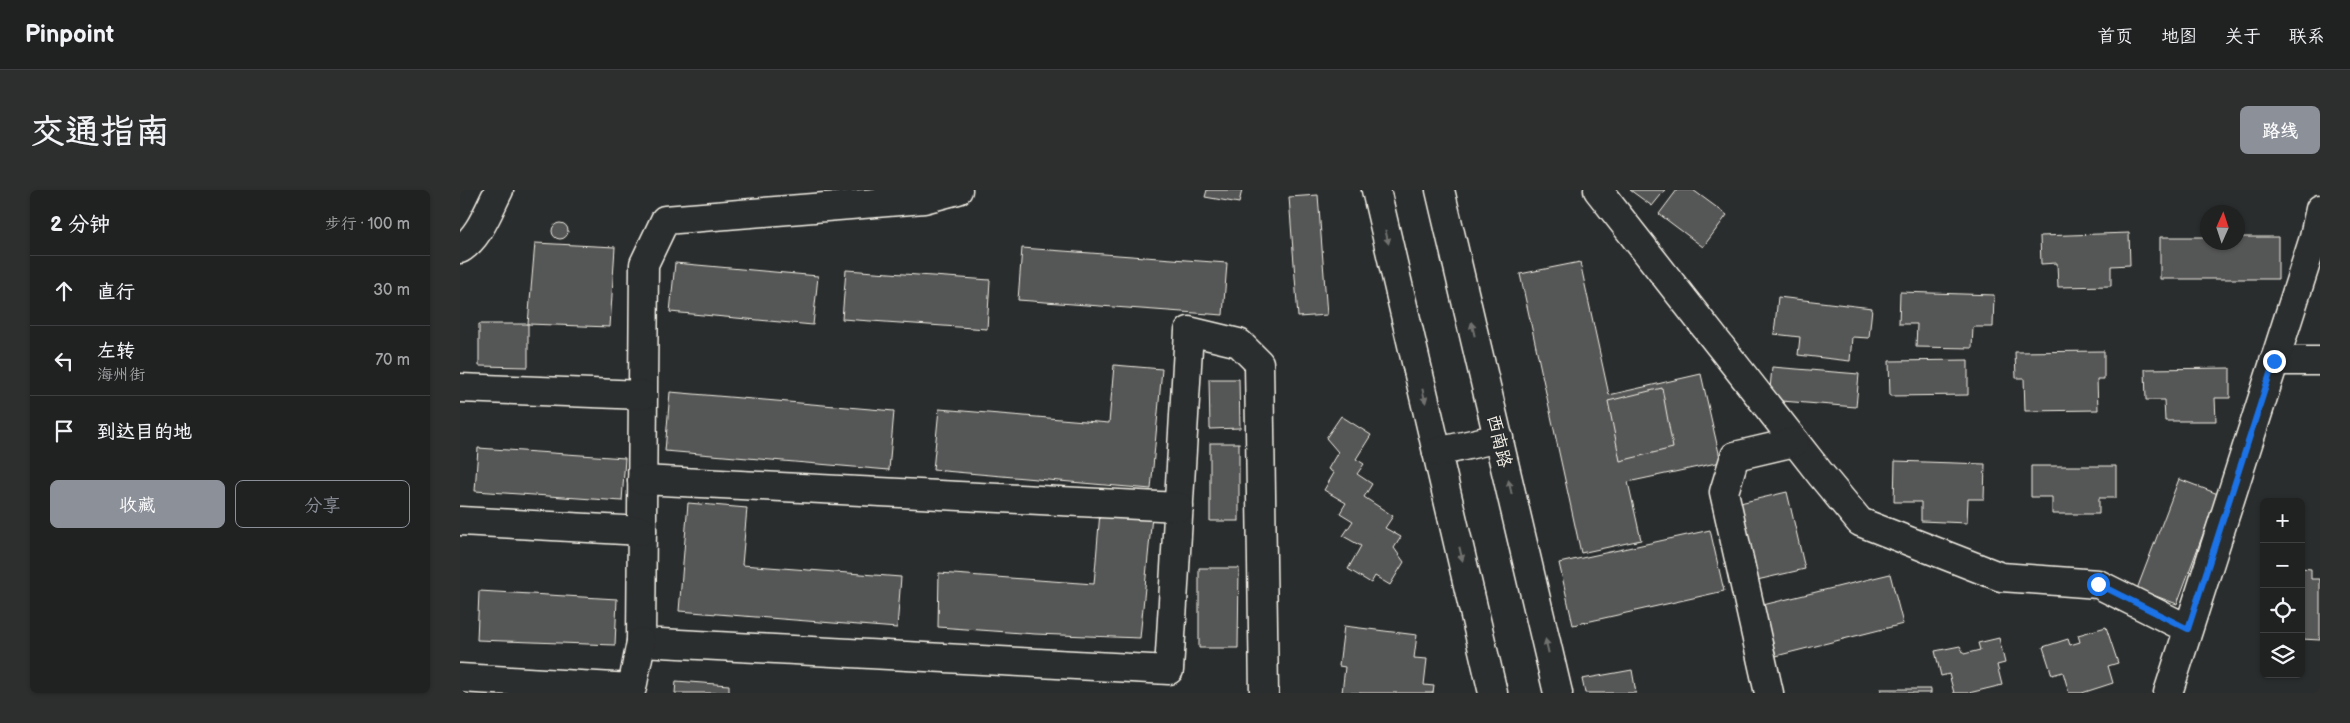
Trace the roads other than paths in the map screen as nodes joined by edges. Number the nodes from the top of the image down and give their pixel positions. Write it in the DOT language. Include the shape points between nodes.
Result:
graph roads {
  1 [pos="499,190"];
  2 [pos="958,190"];
  3 [pos="1376,190"];
  4 [pos="1440,190"];
  5 [pos="1598,190"];
  6 [pos="2320,209"];
  7 [pos="460,249"];
  8 [pos="2274,361"];
  9 [pos="2320,361"];
  10 [pos="460,388"];
  11 [pos="643,395"];
  12 [pos="1498,438"];
  13 [pos="1794,442"];
  14 [pos="1437,452"];
  15 [pos="642,480"];
  16 [pos="1179,507"];
  17 [pos="460,521"];
  18 [pos="642,531"];
  19 [pos="2188,629"];
  20 [pos="641,642"];
  21 [pos="460,678"];
  22 [pos="1264,693"];
  23 [pos="1493,693"];
  24 [pos="1558,693"];
  25 [pos="1769,693"];
  26 [pos="2168,693"];
  1 -- 7 [label="street" via="468,244"];
  2 -- 11 [label="street" via="924,199 665,220 644,264"];
  3 -- 14 [label="street, one-way"];
  12 -- 4 [label="street, 西南路, one-way"];
  5 -- 13 [label="street"];
  6 -- 8 [label="street" via="2313,241"];
  8 -- 9 [label="street"];
  8 -- 19 [label="street"];
  10 -- 11 [label="street"];
  11 -- 15 [label="street"];
  12 -- 14 [label="street"];
  24 -- 12 [label="street, 西南路, one-way"];
  13 -- 19 [label="street" via="1860,522 2001,577 2098,584"];
  13 -- 25 [label="street" via="1735,456 1724,492"];
  14 -- 23 [label="street, one-way"];
  15 -- 16 [label="street"];
  15 -- 18 [label="street"];
  16 -- 20 [label="street" via="1169,670"];
  16 -- 22 [label="street" via="1189,331 1239,343 1260,363"];
  17 -- 18 [label="street"];
  18 -- 20 [label="street"];
  19 -- 26 [label="street"];
  20 -- 21 [label="street" via="632,688"];
}
